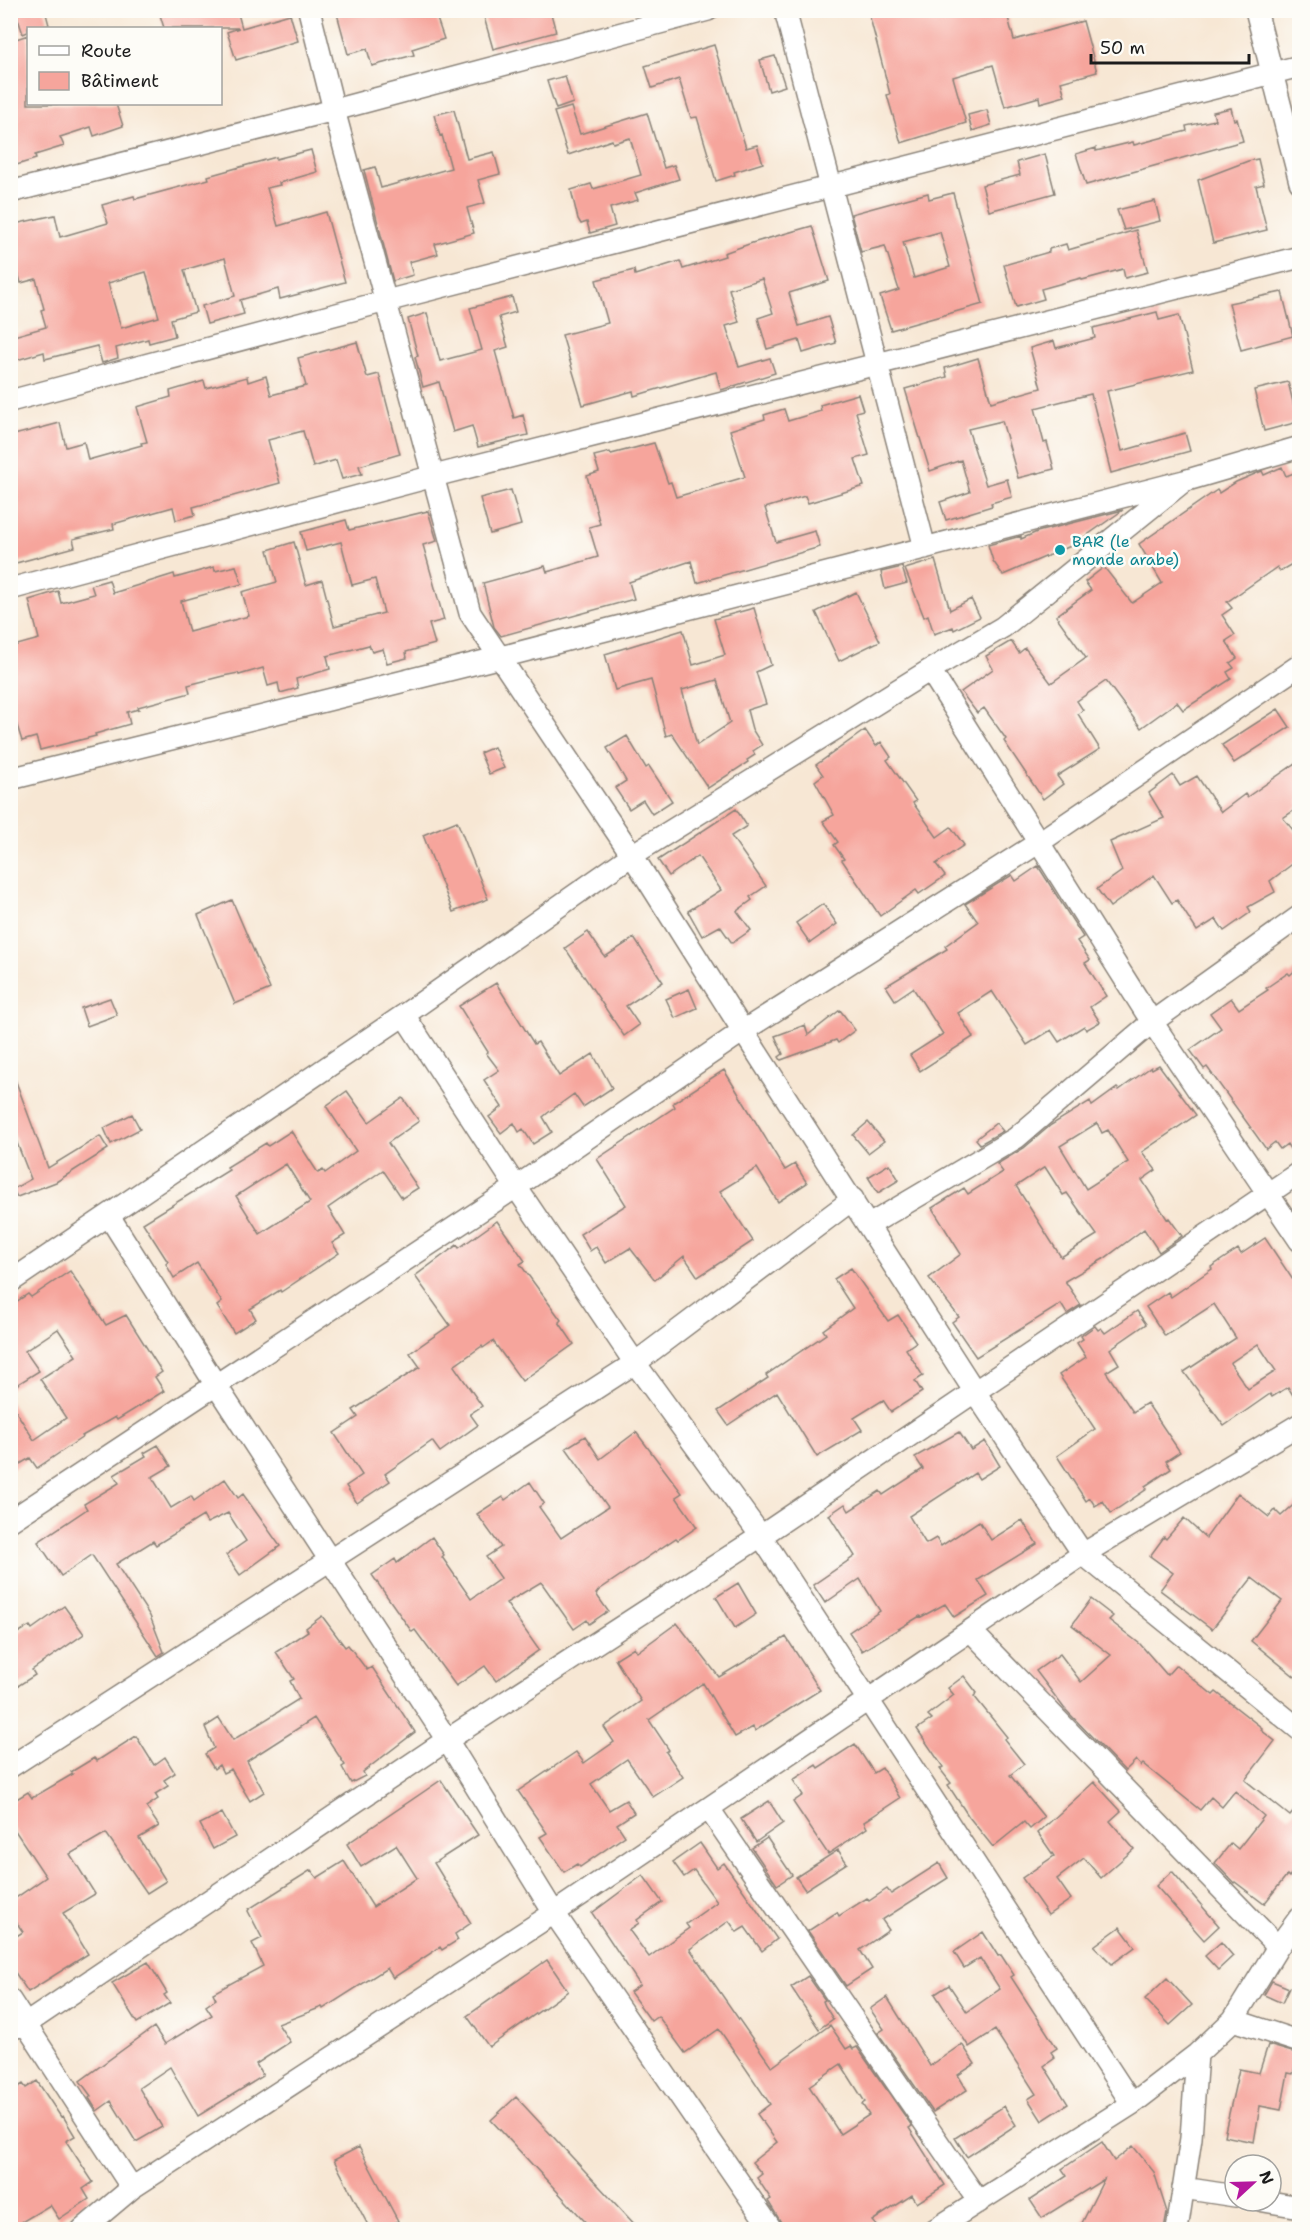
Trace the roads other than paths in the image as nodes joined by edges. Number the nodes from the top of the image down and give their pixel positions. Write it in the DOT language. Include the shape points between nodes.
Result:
graph roads {
  1 [pos="309,10"];
  2 [pos="708,10"];
  3 [pos="785,10"];
  4 [pos="1256,10"];
  5 [pos="1299,66"];
  6 [pos="1272,73"];
  7 [pos="334,110"];
  8 [pos="1299,182"];
  9 [pos="831,186"];
  10 [pos="10,192"];
  11 [pos="1299,257"];
  12 [pos="386,301"];
  13 [pos="878,363"];
  14 [pos="10,401"];
  15 [pos="1299,447"];
  16 [pos="434,476"];
  17 [pos="1184,482"];
  18 [pos="925,548"];
  19 [pos="10,589"];
  20 [pos="501,657"];
  21 [pos="1299,665"];
  22 [pos="930,670"];
  23 [pos="10,779"];
  24 [pos="1038,843"];
  25 [pos="632,855"];
  26 [pos="1299,916"];
  27 [pos="404,1015"];
  28 [pos="1152,1022"];
  29 [pos="743,1031"];
  30 [pos="1299,1172"];
  31 [pos="516,1187"];
  32 [pos="1266,1194"];
  33 [pos="853,1199"];
  34 [pos="109,1216"];
  35 [pos="869,1225"];
  36 [pos="1299,1241"];
  37 [pos="10,1282"];
  38 [pos="635,1363"];
  39 [pos="216,1385"];
  40 [pos="975,1392"];
  41 [pos="1299,1424"];
  42 [pos="10,1521"];
  43 [pos="761,1536"];
  44 [pos="1083,1554"];
  45 [pos="330,1559"];
  46 [pos="971,1631"];
  47 [pos="870,1700"];
  48 [pos="1299,1730"];
  49 [pos="447,1740"];
  50 [pos="10,1767"];
  51 [pos="709,1809"];
  52 [pos="554,1913"];
  53 [pos="1299,1917"];
  54 [pos="1278,1947"];
  55 [pos="10,2000"];
  56 [pos="1233,2020"];
  57 [pos="18,2026"];
  58 [pos="1299,2042"];
  59 [pos="1197,2054"];
  60 [pos="1132,2104"];
  61 [pos="132,2188"];
  62 [pos="1183,2188"];
  63 [pos="1223,2194"];
  64 [pos="979,2202"];
  65 [pos="1283,2204"];
  66 [pos="1299,2207"];
  67 [pos="82,2229"];
  68 [pos="772,2229"];
  69 [pos="934,2229"];
  70 [pos="1177,2229"];
  1 -- 7 [label="street"];
  2 -- 7 [label="street"];
  3 -- 9 [label="street"];
  4 -- 6 [label="street"];
  5 -- 6 [label="street"];
  6 -- 8 [label="street"];
  6 -- 9 [label="street"];
  7 -- 10 [label="street"];
  7 -- 12 [label="street"];
  9 -- 12 [label="street"];
  9 -- 13 [label="street"];
  11 -- 13 [label="street"];
  12 -- 14 [label="street"];
  12 -- 16 [label="street"];
  13 -- 16 [label="street"];
  13 -- 18 [label="street"];
  15 -- 17 [label="street"];
  16 -- 19 [label="street"];
  16 -- 20 [label="street" via="470,613"];
  17 -- 18 [label="street"];
  17 -- 22 [label="street" via="1003,627"];
  18 -- 20 [label="street"];
  20 -- 23 [label="street"];
  20 -- 25 [label="street"];
  21 -- 24 [label="street"];
  22 -- 24 [label="street"];
  22 -- 25 [label="street"];
  24 -- 28 [label="street"];
  24 -- 29 [label="street"];
  25 -- 27 [label="street"];
  25 -- 29 [label="street"];
  26 -- 28 [label="street"];
  27 -- 31 [label="street"];
  27 -- 34 [label="street"];
  28 -- 32 [label="street"];
  28 -- 35 [label="street" via="1016,1138"];
  29 -- 31 [label="street"];
  29 -- 33 [label="street"];
  30 -- 32 [label="street"];
  31 -- 38 [label="street"];
  31 -- 39 [label="street"];
  32 -- 36 [label="street"];
  32 -- 40 [label="street"];
  33 -- 35 [label="street"];
  33 -- 38 [label="street"];
  34 -- 37 [label="street"];
  34 -- 39 [label="street"];
  35 -- 40 [label="street"];
  38 -- 43 [label="street"];
  38 -- 45 [label="street"];
  39 -- 42 [label="street"];
  39 -- 45 [label="street"];
  40 -- 43 [label="street"];
  40 -- 44 [label="street"];
  41 -- 44 [label="street"];
  43 -- 47 [label="street"];
  43 -- 49 [label="street"];
  44 -- 46 [label="street"];
  44 -- 48 [label="street"];
  45 -- 49 [label="street"];
  45 -- 50 [label="street"];
  46 -- 47 [label="street"];
  46 -- 54 [label="street"];
  47 -- 51 [label="street"];
  47 -- 60 [label="street"];
  49 -- 52 [label="street"];
  49 -- 57 [label="street"];
  51 -- 52 [label="street"];
  51 -- 64 [label="street"];
  52 -- 61 [label="street"];
  52 -- 68 [label="street"];
  53 -- 54 [label="street"];
  54 -- 56 [label="street"];
  55 -- 57 [label="street"];
  56 -- 58 [label="street"];
  56 -- 59 [label="street"];
  57 -- 61 [label="street"];
  59 -- 60 [label="street"];
  59 -- 62 [label="street"];
  60 -- 64 [label="street"];
  61 -- 67 [label="street"];
  62 -- 63 [label="street"];
  62 -- 70 [label="street"];
  64 -- 69 [label="street"];
  65 -- 66 [label="street"];
}
